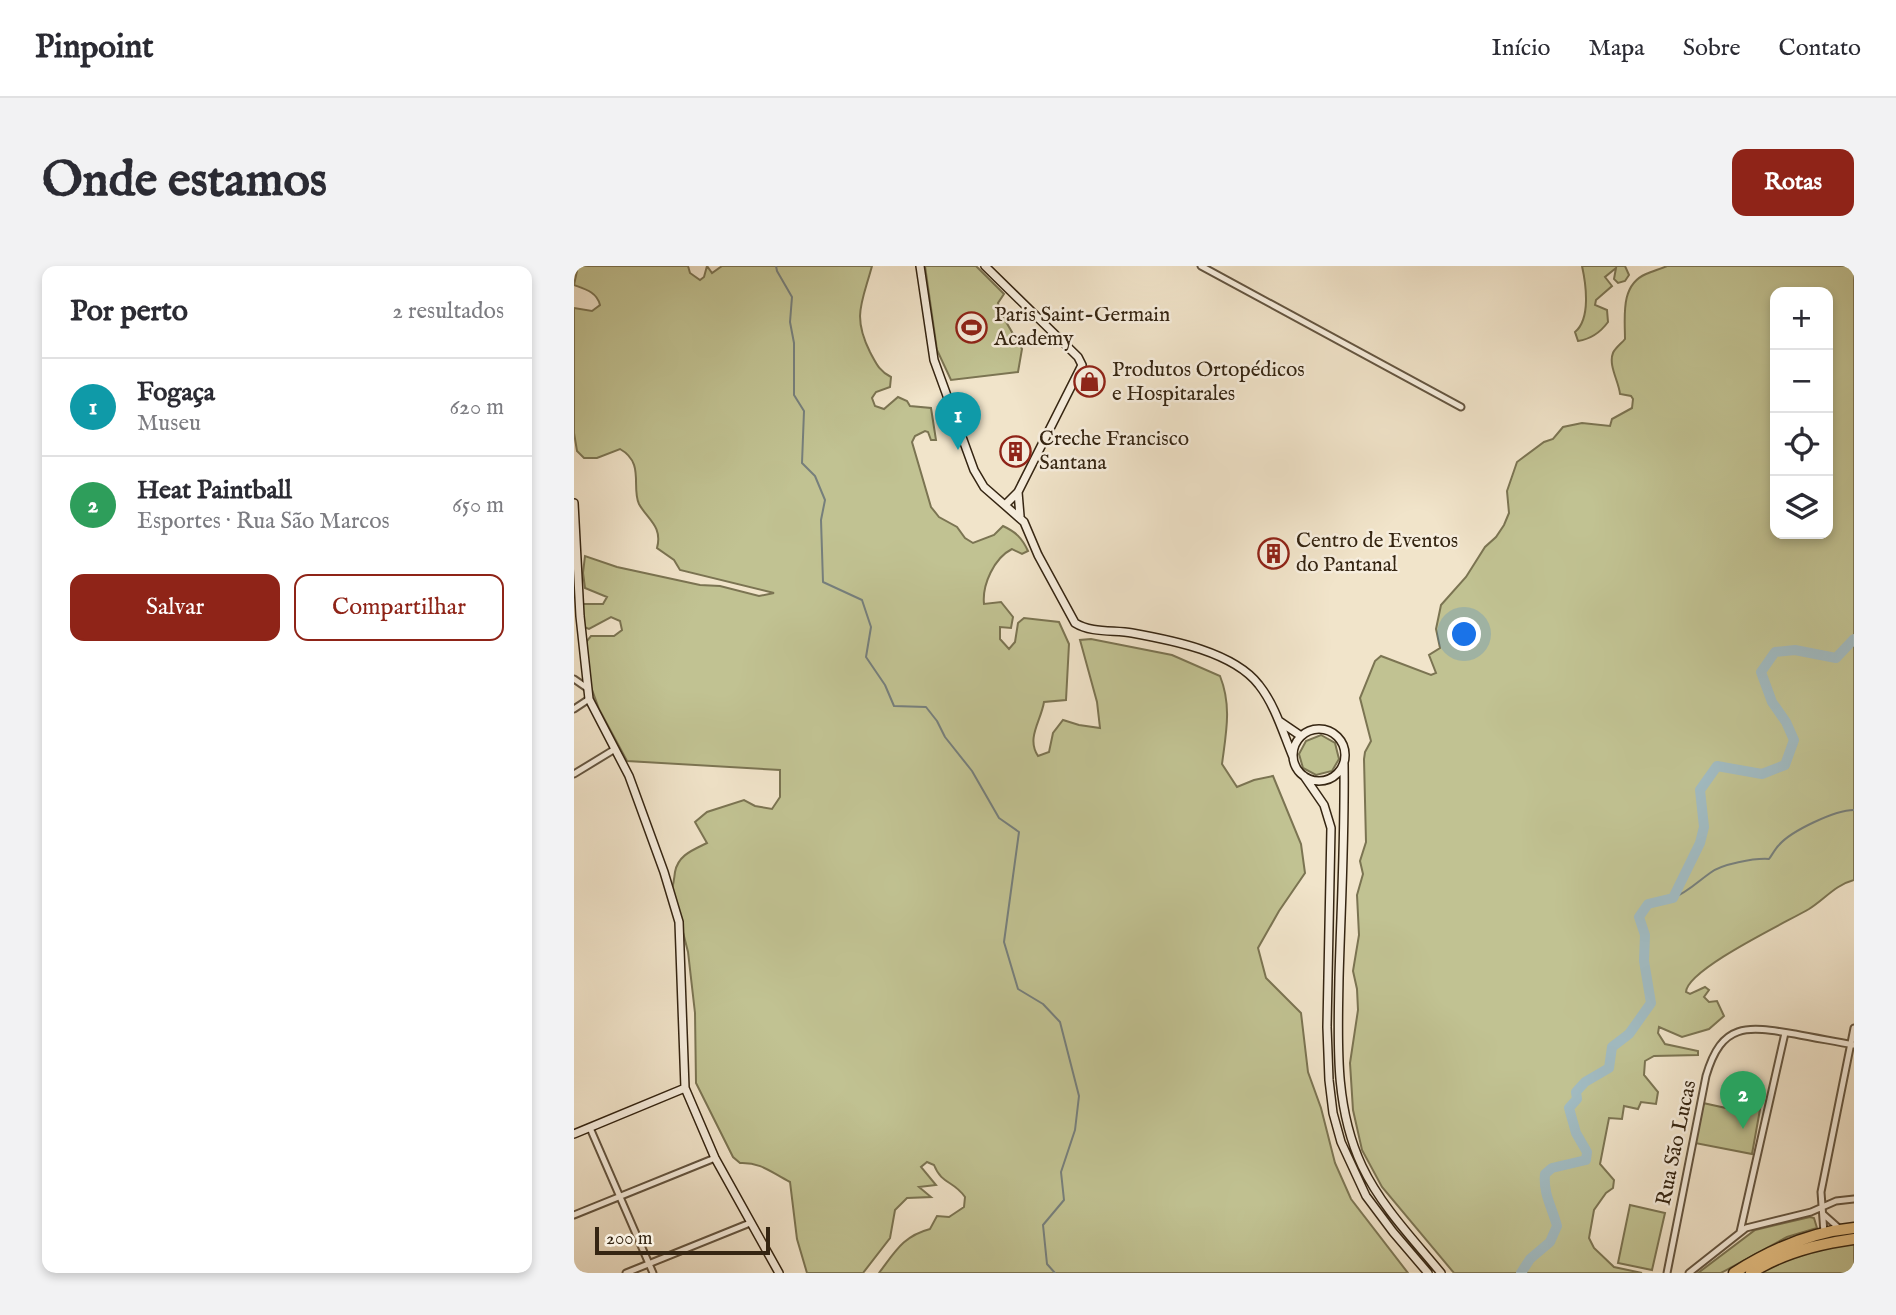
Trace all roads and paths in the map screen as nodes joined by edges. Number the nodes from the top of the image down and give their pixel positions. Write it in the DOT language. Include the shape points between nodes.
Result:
graph roads {
  1 [pos="920,266"];
  2 [pos="985,266"];
  3 [pos="1201,266"];
  4 [pos="1461,407"];
  5 [pos="1018,492"];
  6 [pos="574,503"];
  7 [pos="1006,505"];
  8 [pos="1020,516"];
  9 [pos="576,547"];
  10 [pos="577,614"];
  11 [pos="574,679"];
  12 [pos="587,688"];
  13 [pos="589,699"];
  14 [pos="574,709"];
  15 [pos="1276,718"];
  16 [pos="1301,736"];
  17 [pos="615,749"];
  18 [pos="1293,757"];
  19 [pos="1344,765"];
  20 [pos="574,774"];
  21 [pos="1304,776"];
  22 [pos="1854,1028"];
  23 [pos="1785,1033"];
  24 [pos="1852,1044"];
  25 [pos="685,1088"];
  26 [pos="590,1128"];
  27 [pos="574,1134"];
  28 [pos="715,1158"];
  29 [pos="621,1196"];
  30 [pos="1854,1199"];
  31 [pos="1822,1206"];
  32 [pos="1823,1214"];
  33 [pos="574,1215"];
  34 [pos="750,1223"];
  35 [pos="1854,1228"];
  36 [pos="1840,1229"];
  37 [pos="1740,1232"];
  38 [pos="1824,1233"];
  39 [pos="1854,1238"];
  40 [pos="649,1264"];
  41 [pos="1667,1271"];
  42 [pos="626,1273"];
  43 [pos="653,1273"];
  44 [pos="779,1273"];
  45 [pos="1428,1273"];
  46 [pos="1441,1273"];
  47 [pos="1689,1273"];
  48 [pos="1734,1273"];
  49 [pos="1751,1273"];
  1 -- 7 [label="main road" via="934,360 965,450 978,479"];
  2 -- 5 [label="main road" via="1082,365"];
  3 -- 4 [label="street"];
  5 -- 7 [label="main road"];
  5 -- 8 [label="main road"];
  6 -- 9 [label="main road"];
  7 -- 8 [label="main road"];
  8 -- 15 [label="main road" via="1075,623 1171,642 1225,659 1257,682"];
  9 -- 10 [label="main road"];
  10 -- 12 [label="main road"];
  11 -- 12 [label="street"];
  12 -- 13 [label="main road"];
  13 -- 14 [label="street"];
  13 -- 17 [label="main road"];
  15 -- 16 [label="main road"];
  15 -- 18 [label="main road"];
  16 -- 18 [label="main road"];
  16 -- 19 [label="main road" via="1320,729 1336,735 1345,750"];
  17 -- 20 [label="street"];
  17 -- 25 [label="main road" via="647,823 679,922"];
  18 -- 21 [label="main road"];
  19 -- 21 [label="main road" via="1327,780"];
  19 -- 46 [label="main road" via="1338,1030 1342,1107 1374,1188"];
  21 -- 45 [label="main road" via="1324,805 1331,828 1327,1027 1333,1113 1366,1196"];
  22 -- 24 [label="street"];
  23 -- 24 [label="street"];
  23 -- 37 [label="street"];
  23 -- 41 [label="street, Rua São Lucas" via="1752,1028 1735,1033 1724,1040 1711,1061"];
  24 -- 31 [label="street" via="1821,1192"];
  25 -- 26 [label="main road"];
  25 -- 28 [label="main road"];
  26 -- 27 [label="main road"];
  26 -- 29 [label="street"];
  28 -- 29 [label="street"];
  28 -- 34 [label="main road"];
  29 -- 33 [label="street"];
  29 -- 40 [label="street"];
  30 -- 31 [label="street"];
  31 -- 32 [label="street"];
  31 -- 37 [label="street"];
  32 -- 36 [label="street"];
  32 -- 38 [label="street"];
  34 -- 40 [label="street"];
  34 -- 44 [label="main road"];
  35 -- 36 [label="highway"];
  36 -- 38 [label="highway"];
  37 -- 47 [label="street"];
  38 -- 48 [label="highway" via="1782,1247"];
  39 -- 49 [label="highway" via="1802,1250"];
  40 -- 42 [label="street"];
  40 -- 43 [label="street"];
}
